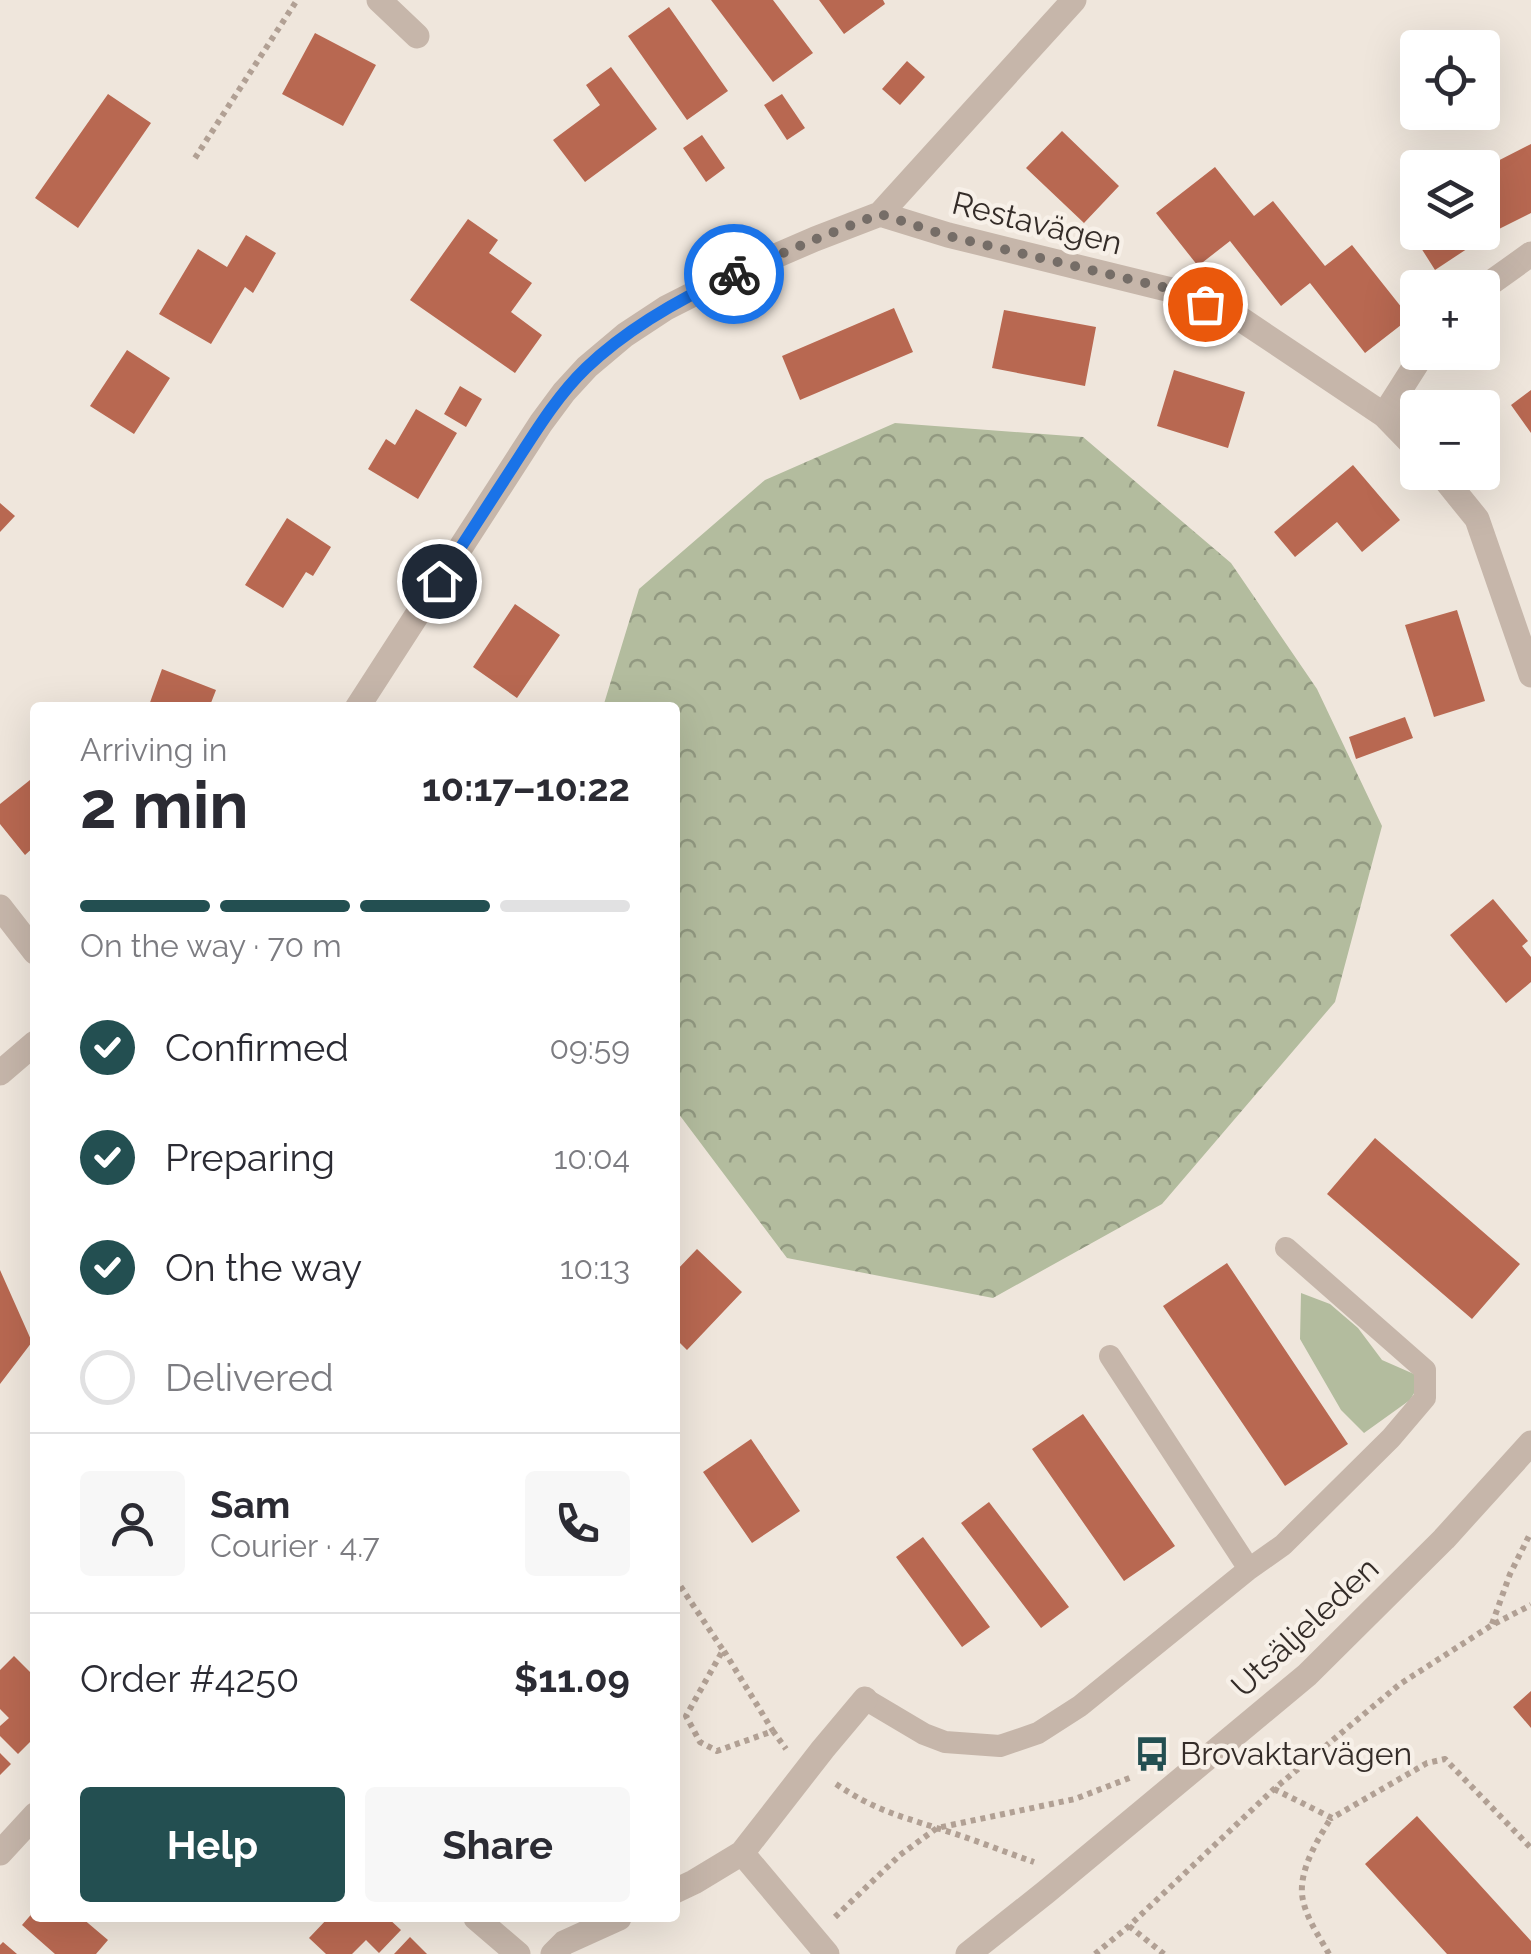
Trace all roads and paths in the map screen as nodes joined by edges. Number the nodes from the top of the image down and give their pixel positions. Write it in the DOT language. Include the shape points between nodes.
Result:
graph roads {
  1 [pos="297,0"];
  2 [pos="379,0"];
  3 [pos="1074,0"];
  4 [pos="418,36"];
  5 [pos="195,158"];
  6 [pos="880,214"];
  7 [pos="1531,254"];
  8 [pos="1500,276"];
  9 [pos="1413,370"];
  10 [pos="1384,415"];
  11 [pos="1400,431"];
  12 [pos="1454,490"];
  13 [pos="1531,675"];
  14 [pos="361,702"];
  15 [pos="0,907"];
  16 [pos="30,946"];
  17 [pos="30,1046"];
  18 [pos="0,1072"];
  19 [pos="1286,1248"];
  20 [pos="1110,1356"];
  21 [pos="1531,1443"];
  22 [pos="1531,1532"];
  23 [pos="1249,1569"];
  24 [pos="680,1586"];
  25 [pos="1531,1604"];
  26 [pos="1492,1626"];
  27 [pos="723,1650"];
  28 [pos="865,1699"];
  29 [pos="773,1731"];
  30 [pos="786,1749"];
  31 [pos="1146,1771"];
  32 [pos="836,1784"];
  33 [pos="1274,1789"];
  34 [pos="1332,1818"];
  35 [pos="30,1820"];
  36 [pos="937,1828"];
  37 [pos="1531,1848"];
  38 [pos="0,1853"];
  39 [pos="742,1853"];
  40 [pos="1038,1864"];
  41 [pos="680,1889"];
  42 [pos="481,1922"];
  43 [pos="610,1922"];
  44 [pos="1129,1926"];
  45 [pos="820,1946"];
  46 [pos="518,1954"];
  47 [pos="553,1954"];
  48 [pos="968,1954"];
  49 [pos="1094,1954"];
  50 [pos="1164,1954"];
  51 [pos="1329,1954"];
  1 -- 5 [label="path"];
  2 -- 4 [label="street"];
  3 -- 6 [label="street"];
  6 -- 10 [label="street, Restavägen" via="1175,290 1236,316"];
  6 -- 14 [label="street" via="679,301 586,368 541,422"];
  7 -- 8 [label="street"];
  9 -- 10 [label="street"];
  10 -- 11 [label="street, Restavägen"];
  12 -- 13 [label="street" via="1477,519"];
  15 -- 16 [label="street"];
  17 -- 18 [label="street"];
  19 -- 23 [label="lane" via="1425,1370 1425,1398 1283,1545"];
  20 -- 23 [label="lane"];
  21 -- 48 [label="street, Utsäljeleden" via="1307,1675"];
  22 -- 26 [label="path"];
  23 -- 28 [label="lane" via="1080,1706 1038,1733 1000,1746 945,1742"];
  24 -- 27 [label="path"];
  25 -- 26 [label="path"];
  26 -- 33 [label="path" via="1400,1684"];
  27 -- 29 [label="path"];
  27 -- 29 [label="path" via="686,1716 700,1742 717,1752"];
  28 -- 39 [label="street"];
  29 -- 30 [label="path"];
  31 -- 36 [label="path" via="1075,1800"];
  32 -- 36 [label="path" via="862,1802"];
  33 -- 34 [label="path"];
  33 -- 44 [label="path"];
  34 -- 37 [label="path" via="1426,1763 1445,1759"];
  34 -- 51 [label="path" via="1313,1847 1302,1891"];
  35 -- 38 [label="street"];
  36 -- 40 [label="path"];
  36 -- 45 [label="path" via="900,1854"];
  39 -- 41 [label="street"];
  39 -- 45 [label="street"];
  42 -- 46 [label="street"];
  43 -- 47 [label="street"];
  44 -- 49 [label="path"];
  44 -- 50 [label="path"];
}
